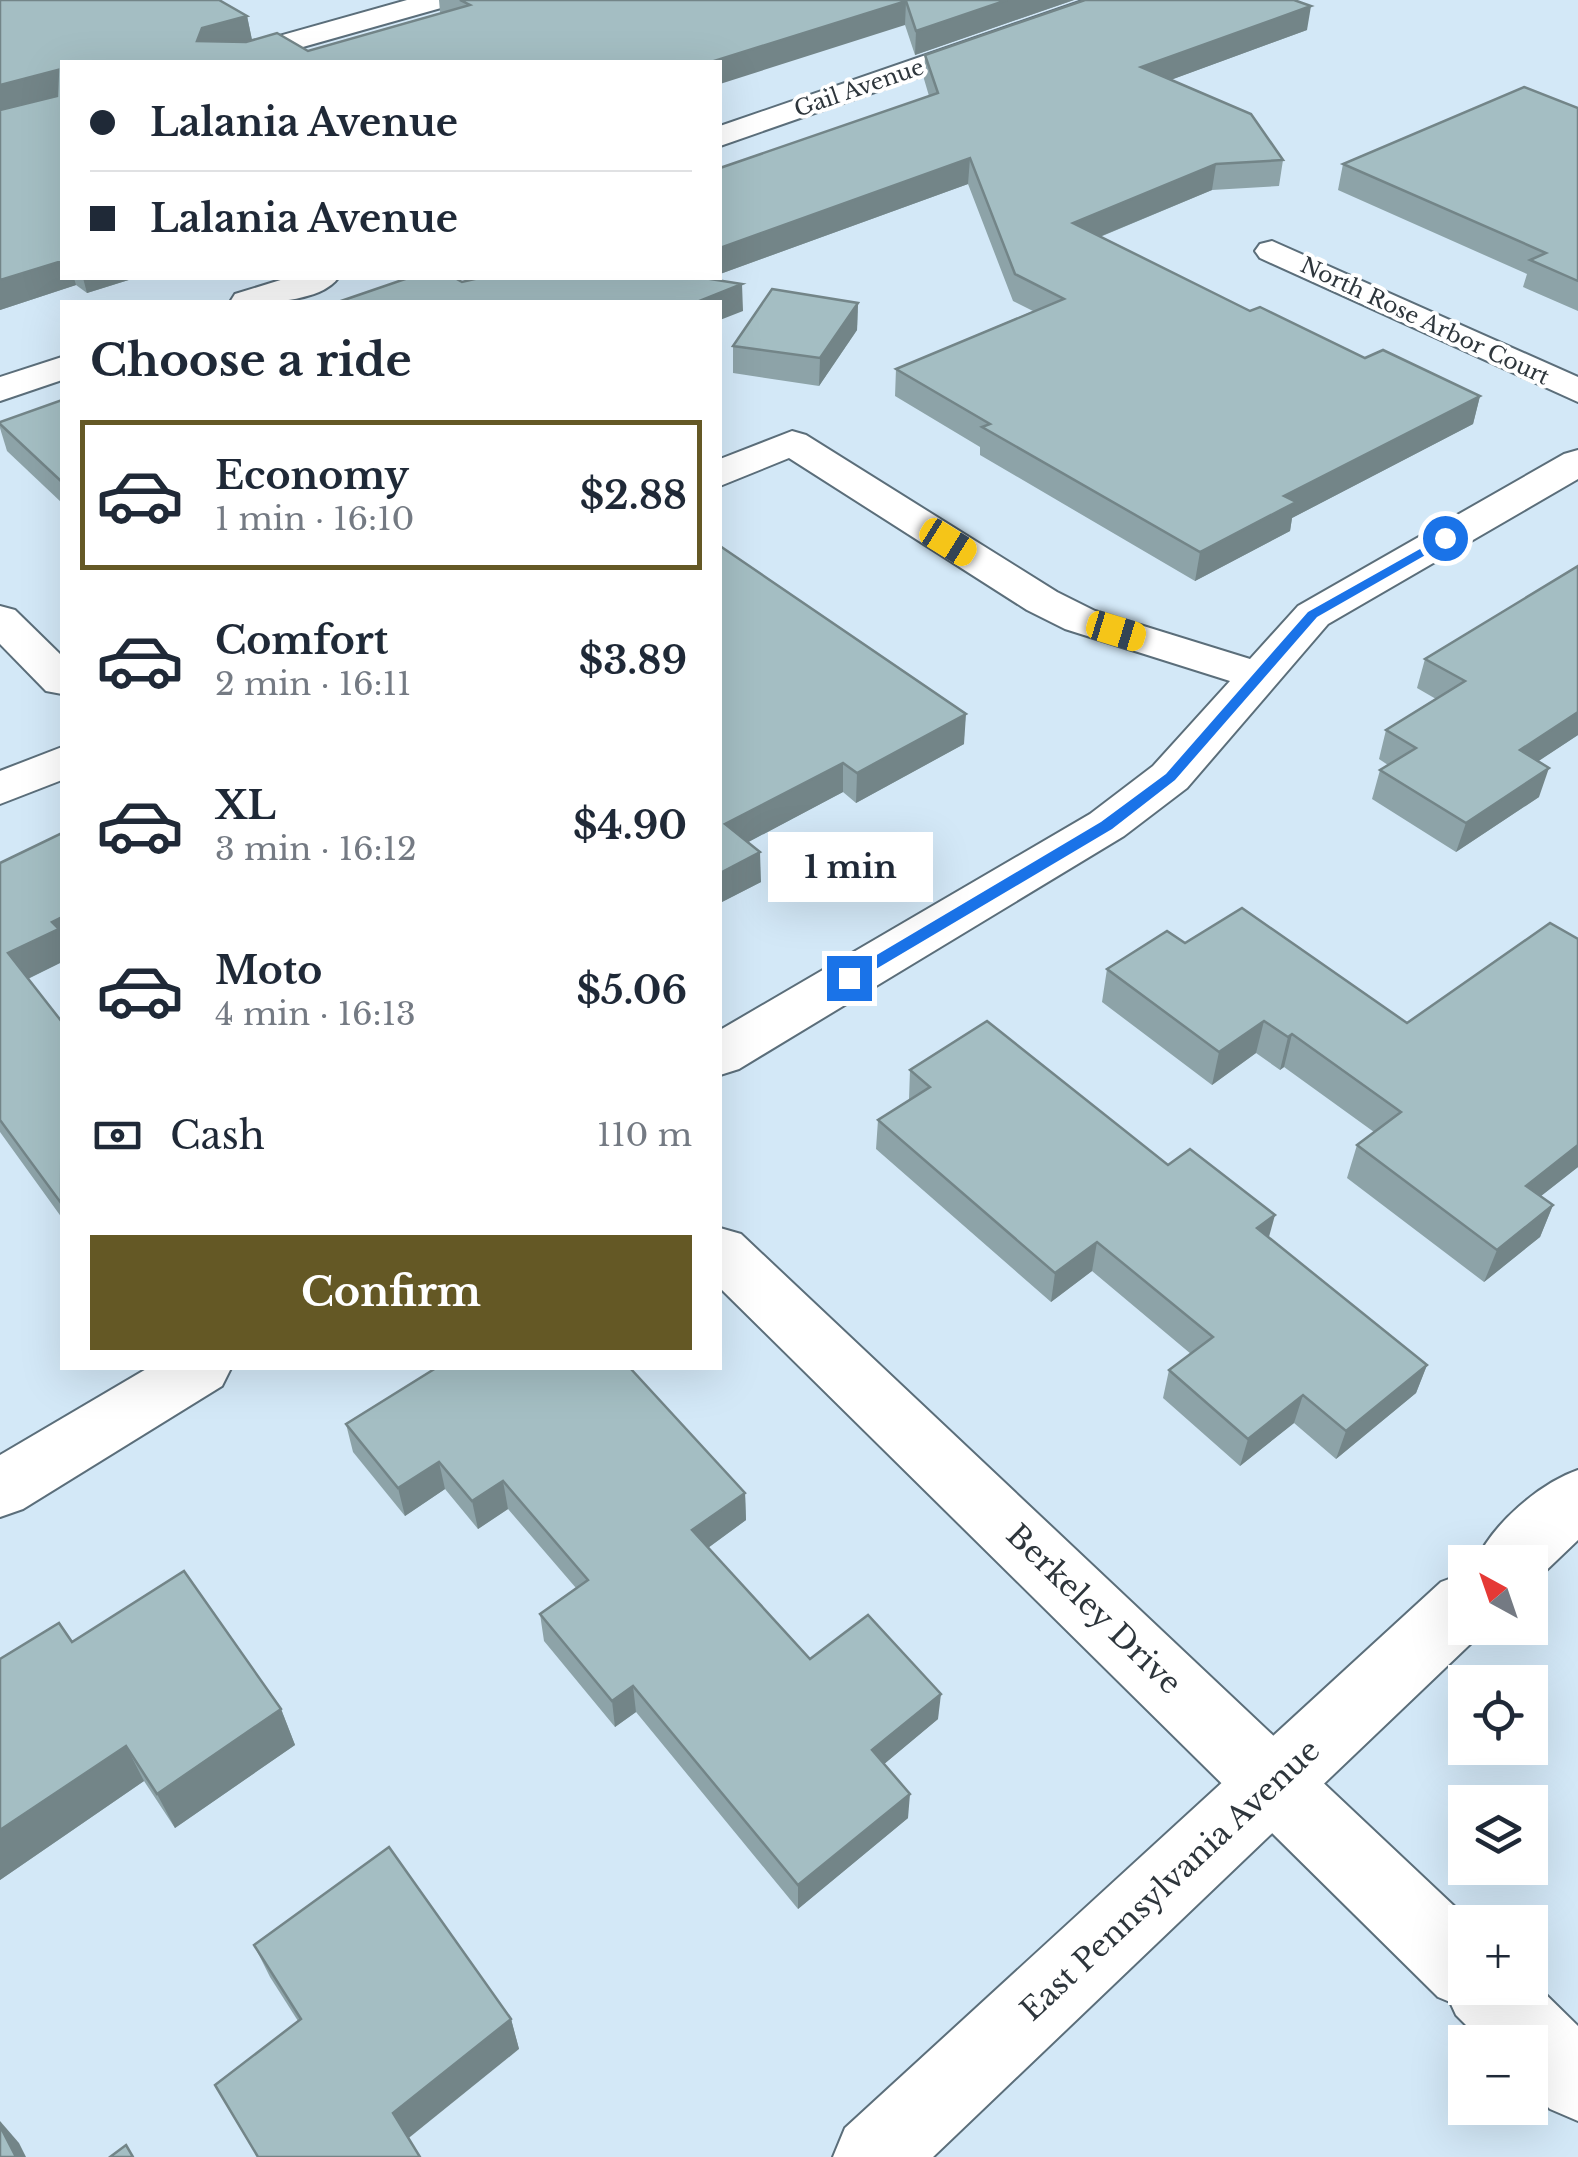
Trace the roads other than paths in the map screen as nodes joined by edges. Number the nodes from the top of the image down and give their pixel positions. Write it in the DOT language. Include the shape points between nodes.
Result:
graph roads {
  1 [pos="438,0"];
  2 [pos="1112,0"];
  3 [pos="308,9"];
  4 [pos="342,28"];
  5 [pos="226,60"];
  6 [pos="722,136"];
  7 [pos="1272,251"];
  8 [pos="314,280"];
  9 [pos="254,300"];
  10 [pos="60,369"];
  11 [pos="0,390"];
  12 [pos="1578,391"];
  13 [pos="1578,462"];
  14 [pos="722,473"];
  15 [pos="0,619"];
  16 [pos="1260,676"];
  17 [pos="60,679"];
  18 [pos="60,763"];
  19 [pos="0,789"];
  20 [pos="722,1054"];
  21 [pos="722,1253"];
  22 [pos="197,1370"];
  23 [pos="0,1488"];
  24 [pos="1578,1498"];
  25 [pos="1527,1545"];
  26 [pos="1448,1620"];
  27 [pos="1274,1782"];
  28 [pos="1448,1953"];
  29 [pos="1500,2005"];
  30 [pos="1578,2081"];
  31 [pos="874,2157"];
  1 -- 4 [label="street"];
  2 -- 6 [label="street, Gail Avenue"];
  3 -- 4 [label="street"];
  4 -- 5 [label="street"];
  7 -- 12 [label="street, North Rose Arbor Court"];
  8 -- 9 [label="street"];
  10 -- 11 [label="street"];
  13 -- 16 [label="street" via="1313,615"];
  14 -- 16 [label="street" via="792,443 1080,620"];
  15 -- 17 [label="street"];
  16 -- 20 [label="street" via="1170,777 1106,826"];
  18 -- 19 [label="street"];
  21 -- 27 [label="street, Berkeley Drive"];
  22 -- 23 [label="street"];
  24 -- 25 [label="street"];
  26 -- 27 [label="street, East Pennsylvania Avenue"];
  27 -- 28 [label="street, Berkeley Drive"];
  27 -- 31 [label="street, East Pennsylvania Avenue"];
  29 -- 30 [label="street"];
}
